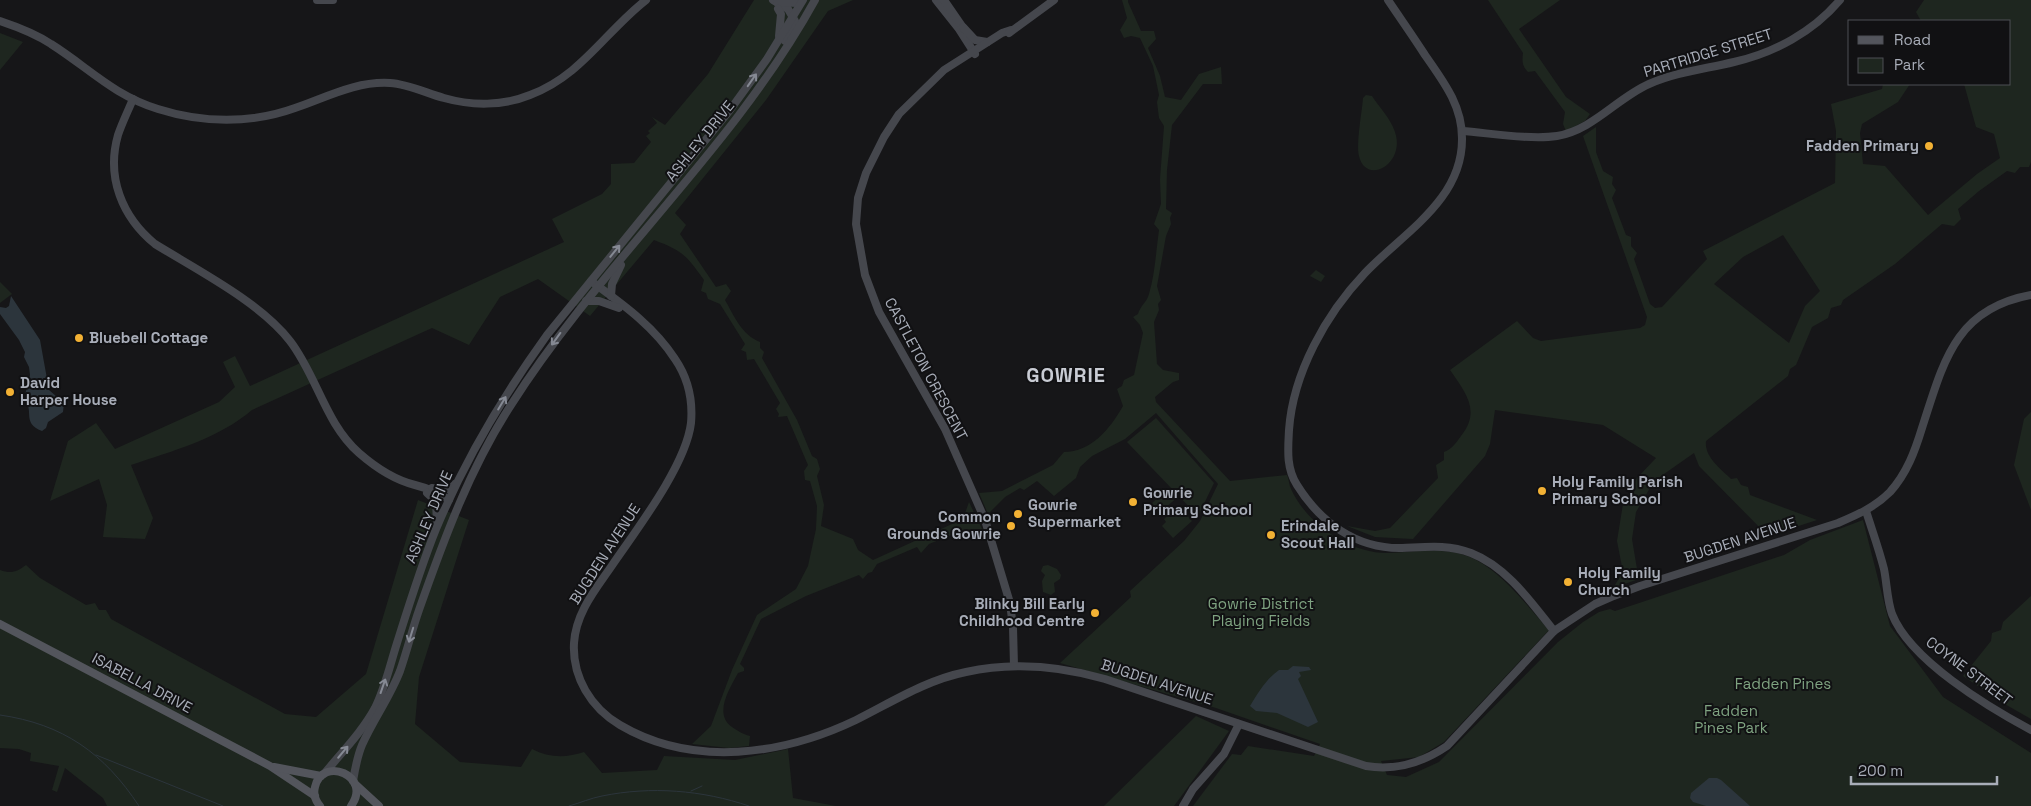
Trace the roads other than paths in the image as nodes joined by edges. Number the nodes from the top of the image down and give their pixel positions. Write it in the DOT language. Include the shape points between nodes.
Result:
graph roads {
  1 [pos="317,0"];
  2 [pos="332,0"];
  3 [pos="646,0"];
  4 [pos="765,0"];
  5 [pos="802,0"];
  6 [pos="810,0"];
  7 [pos="815,0"];
  8 [pos="936,0"];
  9 [pos="944,0"];
  10 [pos="1054,0"];
  11 [pos="1388,0"];
  12 [pos="1840,0"];
  13 [pos="776,4"];
  14 [pos="793,16"];
  15 [pos="0,20"];
  16 [pos="961,28"];
  17 [pos="1011,30"];
  18 [pos="779,40"];
  19 [pos="988,42"];
  20 [pos="975,52"];
  21 [pos="962,57"];
  22 [pos="940,74"];
  23 [pos="764,80"];
  24 [pos="133,100"];
  25 [pos="1462,131"];
  26 [pos="639,237"];
  27 [pos="589,283"];
  28 [pos="597,289"];
  29 [pos="2031,295"];
  30 [pos="611,296"];
  31 [pos="586,301"];
  32 [pos="619,308"];
  33 [pos="640,321"];
  34 [pos="505,414"];
  35 [pos="461,476"];
  36 [pos="418,486"];
  37 [pos="427,493"];
  38 [pos="449,500"];
  39 [pos="1866,511"];
  40 [pos="437,528"];
  41 [pos="418,613"];
  42 [pos="0,624"];
  43 [pos="1554,631"];
  44 [pos="1014,666"];
  45 [pos="1239,724"];
  46 [pos="2031,730"];
  47 [pos="270,766"];
  48 [pos="323,775"];
  49 [pos="354,782"];
  50 [pos="317,802"];
  51 [pos="351,806"];
  52 [pos="379,806"];
  53 [pos="1183,806"];
  1 -- 2 [label="street"];
  3 -- 24 [label="street" via="568,75 543,90 511,101 471,103 401,85 372,83 348,88 275,114 222,120 177,114"];
  4 -- 13 [label="street"];
  5 -- 13 [label="street"];
  5 -- 14 [label="street, ASHLEY DRIVE"];
  6 -- 14 [label="street" via="804,11"];
  7 -- 23 [label="street, ASHLEY DRIVE"];
  8 -- 16 [label="street"];
  9 -- 16 [label="street"];
  10 -- 17 [label="street, CASTLETON CRESCENT"];
  11 -- 25 [label="street" via="1449,90 1459,112"];
  12 -- 25 [label="street, PARTRIDGE STREET" via="1817,22 1786,43 1750,58 1681,73 1647,85 1580,128 1549,136"];
  13 -- 14 [label="street"];
  13 -- 18 [label="street" via="781,14"];
  14 -- 18 [label="street, ASHLEY DRIVE"];
  14 -- 23 [label="street" via="794,21"];
  15 -- 24 [label="street" via="50,44 103,83"];
  16 -- 19 [label="street" via="974,40"];
  16 -- 20 [label="street"];
  16 -- 21 [label="street" via="965,44"];
  17 -- 19 [label="street, CASTLETON CRESCENT"];
  17 -- 20 [label="street, CASTLETON CRESCENT"];
  27 -- 18 [label="street, ASHLEY DRIVE, one-way" via="730,110"];
  19 -- 20 [label="street, CASTLETON CRESCENT"];
  20 -- 21 [label="street, CASTLETON CRESCENT"];
  20 -- 22 [label="street, CASTLETON CRESCENT"];
  21 -- 22 [label="street, CASTLETON CRESCENT"];
  22 -- 44 [label="street, CASTLETON CRESCENT" via="899,114 874,155 858,198 857,236 865,275 878,312 945,429 996,553 1010,603"];
  23 -- 26 [label="street, ASHLEY DRIVE"];
  24 -- 36 [label="street" via="118,134 114,156 116,184 131,220 155,244 274,323 304,362 336,427 346,440 382,470"];
  25 -- 43 [label="street" via="1459,164 1444,196 1364,274 1322,332 1295,398 1288,461 1295,483 1330,525 1350,537 1386,547 1447,546 1485,559 1510,579"];
  26 -- 28 [label="street, ASHLEY DRIVE"];
  26 -- 30 [label="street" via="637,246 615,275"];
  27 -- 28 [label="street, BUGDEN AVENUE"];
  35 -- 27 [label="street, ASHLEY DRIVE, one-way" via="519,374"];
  28 -- 30 [label="street, BUGDEN AVENUE"];
  28 -- 31 [label="street, ASHLEY DRIVE"];
  28 -- 32 [label="street"];
  29 -- 39 [label="street, BUGDEN AVENUE" via="2006,302 1984,314 1957,340 1942,365 1910,462 1889,493"];
  30 -- 33 [label="street, BUGDEN AVENUE"];
  31 -- 32 [label="street" via="599,301"];
  31 -- 34 [label="street, ASHLEY DRIVE, one-way"];
  32 -- 33 [label="street"];
  33 -- 44 [label="street, BUGDEN AVENUE" via="664,344 682,370 690,395 690,424 685,445 664,486 583,610 575,635 575,660 586,693 597,707 614,721 655,742 712,752 754,750 813,738 940,679 973,670"];
  34 -- 38 [label="street" via="489,434 455,499"];
  34 -- 41 [label="street, ASHLEY DRIVE" via="447,530"];
  35 -- 36 [label="street" via="453,488 446,490"];
  35 -- 38 [label="street, ASHLEY DRIVE"];
  36 -- 37 [label="street"];
  36 -- 38 [label="street"];
  37 -- 38 [label="street"];
  37 -- 40 [label="street" via="437,504"];
  38 -- 40 [label="street, ASHLEY DRIVE"];
  38 -- 41 [label="street" via="448,516 420,595"];
  39 -- 43 [label="street, BUGDEN AVENUE" via="1838,523 1632,589 1595,604"];
  39 -- 46 [label="street, COYNE STREET" via="1884,568 1890,609 1906,638 1967,690"];
  48 -- 40 [label="street, ASHLEY DRIVE, one-way" via="361,730 375,707"];
  41 -- 49 [label="street, ASHLEY DRIVE, one-way" via="400,671 362,745"];
  42 -- 47 [label="main road, ISABELLA DRIVE"];
  43 -- 45 [label="street, BUGDEN AVENUE" via="1453,741 1428,758 1407,765 1393,768 1366,766"];
  44 -- 45 [label="street, BUGDEN AVENUE" via="1061,669 1094,676"];
  45 -- 53 [label="street" via="1224,754 1193,788"];
  47 -- 48 [label="main road, ISABELLA DRIVE"];
  47 -- 50 [label="main road, ISABELLA DRIVE"];
  48 -- 49 [label="main road, ISABELLA DRIVE" via="339,771"];
  48 -- 50 [label="main road" via="315,785"];
  49 -- 51 [label="main road" via="356,796"];
  49 -- 52 [label="main road"];
}
